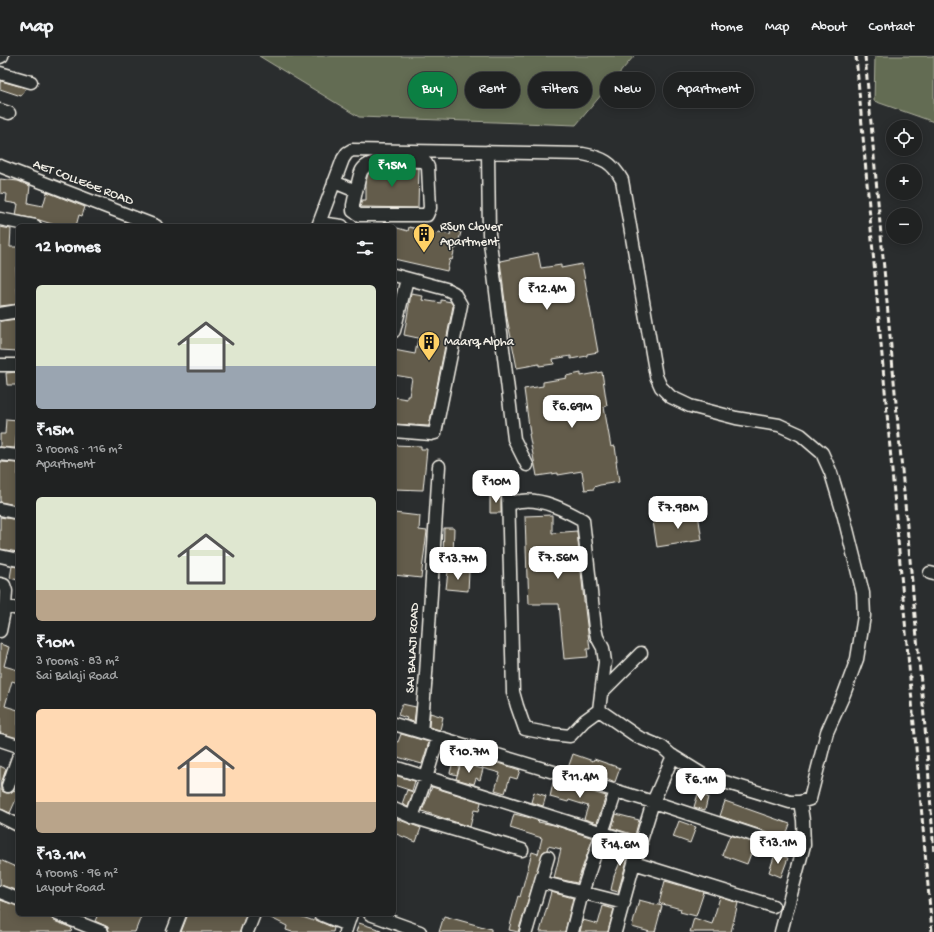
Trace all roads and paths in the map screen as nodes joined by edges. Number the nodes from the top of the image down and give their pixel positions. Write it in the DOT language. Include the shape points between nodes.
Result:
graph roads {
  1 [pos="0,73"];
  2 [pos="30,82"];
  3 [pos="488,152"];
  4 [pos="0,166"];
  5 [pos="334,182"];
  6 [pos="356,191"];
  7 [pos="0,219"];
  8 [pos="25,224"];
  9 [pos="151,224"];
  10 [pos="318,224"];
  11 [pos="396,276"];
  12 [pos="407,279"];
  13 [pos="16,311"];
  14 [pos="0,314"];
  15 [pos="396,323"];
  16 [pos="0,365"];
  17 [pos="16,365"];
  18 [pos="396,431"];
  19 [pos="0,454"];
  20 [pos="16,456"];
  21 [pos="527,465"];
  22 [pos="436,469"];
  23 [pos="508,491"];
  24 [pos="509,505"];
  25 [pos="0,509"];
  26 [pos="16,513"];
  27 [pos="0,556"];
  28 [pos="16,560"];
  29 [pos="0,584"];
  30 [pos="5,606"];
  31 [pos="16,609"];
  32 [pos="0,631"];
  33 [pos="641,653"];
  34 [pos="601,693"];
  35 [pos="599,710"];
  36 [pos="396,725"];
  37 [pos="421,732"];
  38 [pos="438,738"];
  39 [pos="0,740"];
  40 [pos="16,745"];
  41 [pos="673,756"];
  42 [pos="16,764"];
  43 [pos="396,768"];
  44 [pos="426,778"];
  45 [pos="8,786"];
  46 [pos="616,791"];
  47 [pos="653,802"];
  48 [pos="800,802"];
  49 [pos="396,810"];
  50 [pos="0,816"];
  51 [pos="412,817"];
  52 [pos="16,824"];
  53 [pos="602,834"];
  54 [pos="780,844"];
  55 [pos="641,845"];
  56 [pos="522,850"];
  57 [pos="548,857"];
  58 [pos="634,863"];
  59 [pos="541,882"];
  60 [pos="0,892"];
  61 [pos="582,893"];
  62 [pos="16,898"];
  63 [pos="624,903"];
  64 [pos="773,906"];
  65 [pos="62,916"];
  66 [pos="179,916"];
  67 [pos="253,916"];
  68 [pos="326,916"];
  69 [pos="374,916"];
  70 [pos="348,924"];
  71 [pos="400,929"];
  72 [pos="618,931"];
  73 [pos="102,932"];
  74 [pos="173,932"];
  75 [pos="247,932"];
  76 [pos="420,932"];
  77 [pos="526,932"];
  78 [pos="572,932"];
  79 [pos="781,932"];
  1 -- 2 [label="street"];
  3 -- 5 [label="street" via="352,150 343,159"];
  3 -- 21 [label="street" via="489,234 514,439"];
  3 -- 48 [label="street" via="583,154 595,156 611,164 622,180 656,376 661,387 671,397 690,406 736,418 779,425 800,435 822,453 843,513 863,593 864,616 857,659 828,732 810,799"];
  4 -- 9 [label="street, AET COLLEGE ROAD"];
  5 -- 6 [label="street"];
  5 -- 10 [label="street"];
  6 -- 6 [label="street" via="361,171 372,162 422,161 428,167 430,208 427,215 359,216 353,211"];
  7 -- 8 [label="street"];
  11 -- 12 [label="street"];
  12 -- 15 [label="street"];
  12 -- 18 [label="street" via="446,289 454,293 461,305 435,433"];
  13 -- 14 [label="street"];
  16 -- 17 [label="street"];
  19 -- 20 [label="street"];
  22 -- 37 [label="street, SAI BALAJI ROAD" via="426,681"];
  23 -- 24 [label="street"];
  24 -- 34 [label="street" via="520,501 536,501 565,510 584,520 595,628 603,648 605,662"];
  24 -- 35 [label="street" via="513,692 525,729 570,736"];
  25 -- 26 [label="street"];
  27 -- 28 [label="street"];
  29 -- 30 [label="street" via="4,585 6,591"];
  30 -- 31 [label="street"];
  30 -- 32 [label="street"];
  33 -- 34 [label="street"];
  34 -- 35 [label="street"];
  35 -- 41 [label="street" via="638,737 662,747"];
  36 -- 37 [label="street"];
  37 -- 38 [label="street"];
  38 -- 44 [label="street"];
  38 -- 46 [label="street"];
  39 -- 40 [label="street"];
  41 -- 47 [label="street"];
  41 -- 48 [label="street" via="705,776 790,802"];
  42 -- 45 [label="street"];
  43 -- 44 [label="street"];
  44 -- 51 [label="street"];
  44 -- 53 [label="street"];
  46 -- 47 [label="street"];
  46 -- 53 [label="street"];
  47 -- 54 [label="street"];
  47 -- 55 [label="street"];
  48 -- 79 [label="street" via="804,845"];
  49 -- 51 [label="street"];
  50 -- 52 [label="street"];
  51 -- 56 [label="street"];
  53 -- 55 [label="street"];
  53 -- 61 [label="street"];
  55 -- 58 [label="street"];
  57 -- 59 [label="street"];
  58 -- 63 [label="street"];
  58 -- 64 [label="street"];
  59 -- 61 [label="street"];
  59 -- 77 [label="street"];
  60 -- 62 [label="street"];
  61 -- 63 [label="street"];
  61 -- 78 [label="street"];
  63 -- 72 [label="street"];
  65 -- 73 [label="street"];
  66 -- 74 [label="street"];
  67 -- 75 [label="street"];
  68 -- 70 [label="street"];
  69 -- 71 [label="street"];
  71 -- 76 [label="street"];
}
